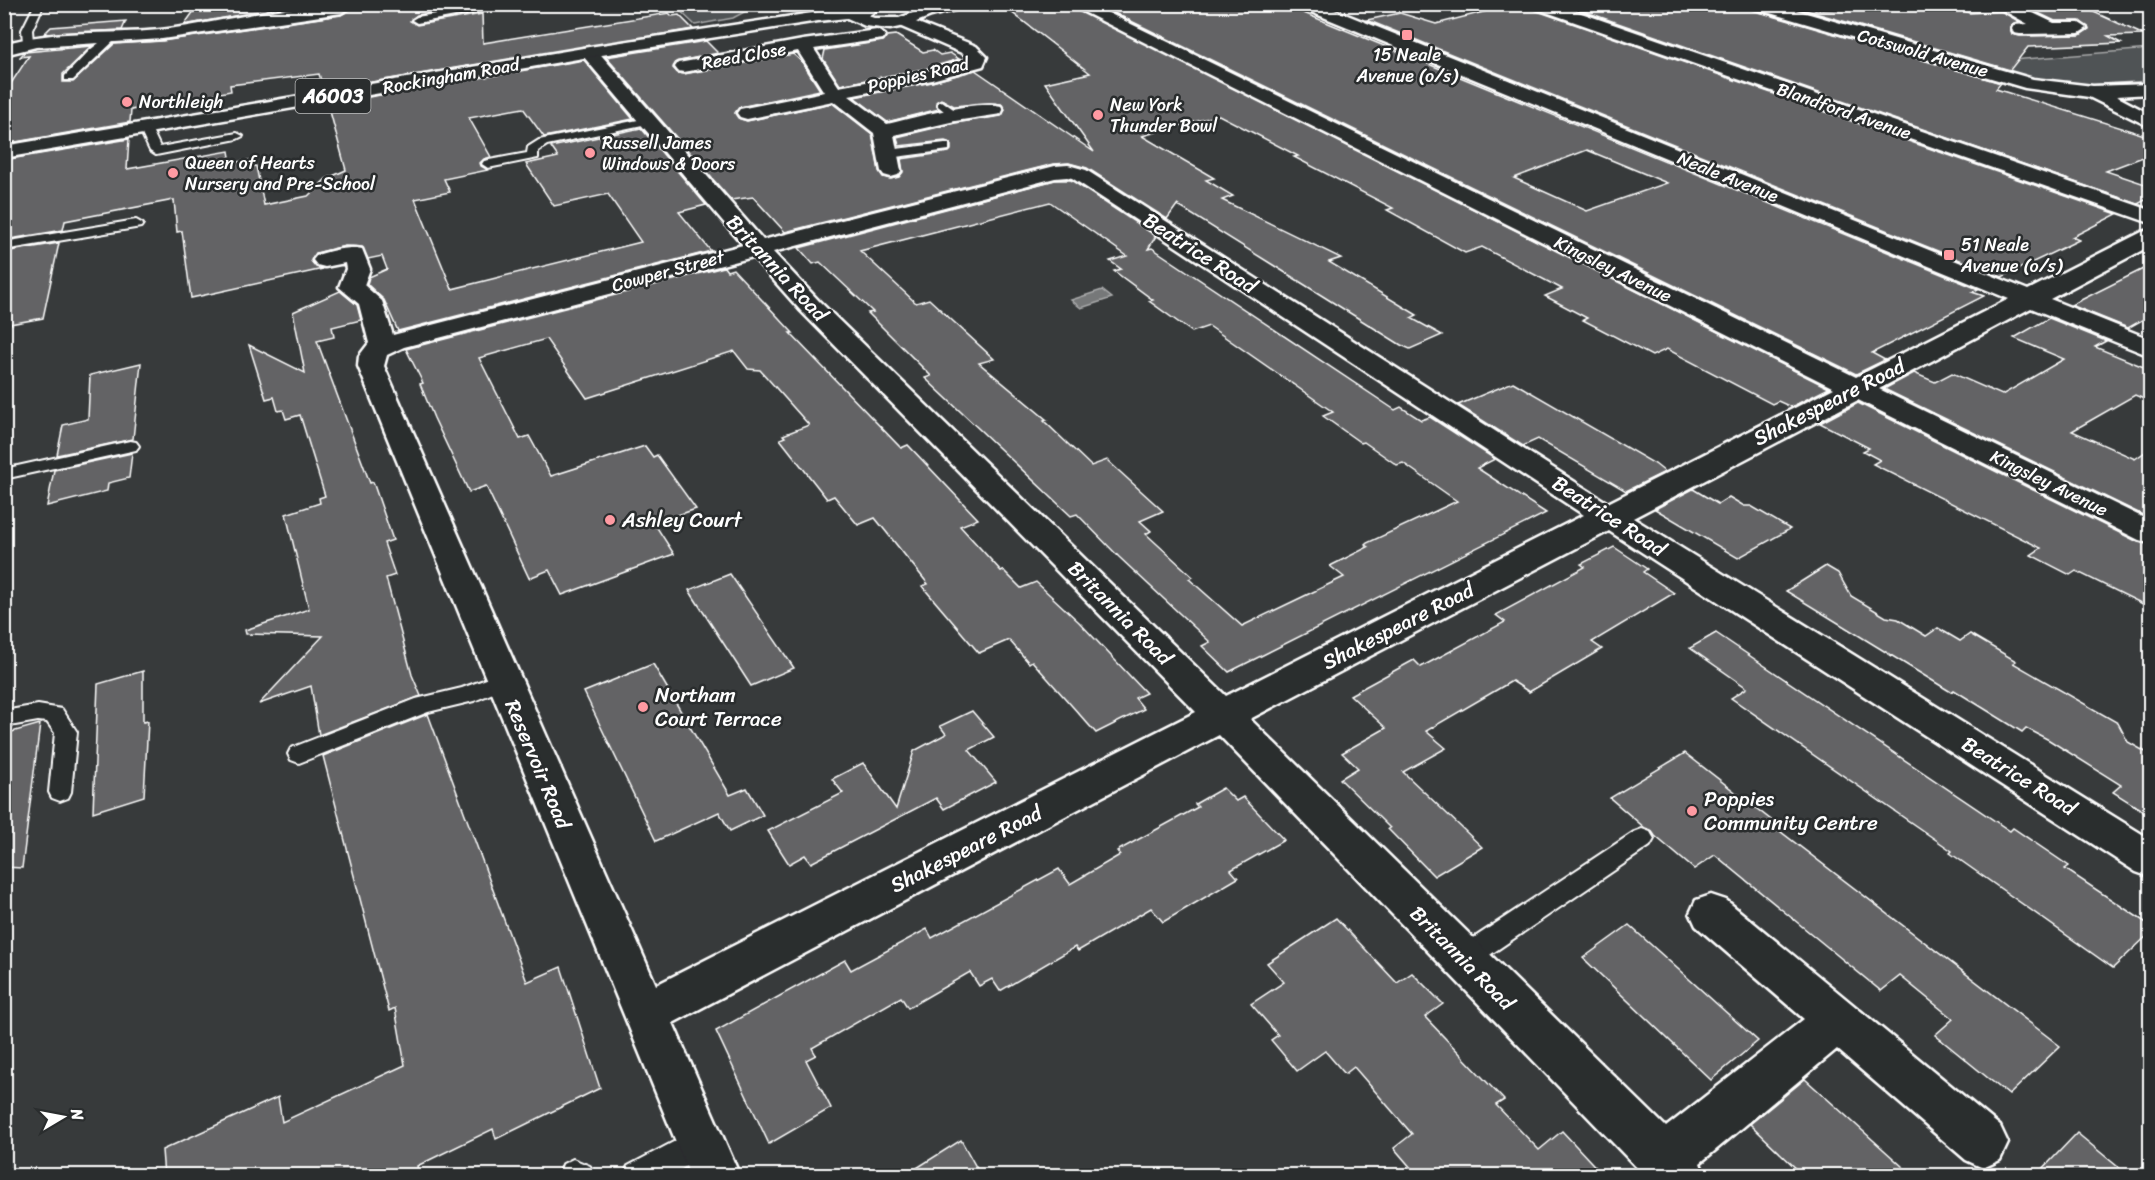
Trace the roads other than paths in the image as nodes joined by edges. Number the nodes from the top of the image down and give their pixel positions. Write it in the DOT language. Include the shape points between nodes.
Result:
graph roads {
  1 [pos="518,4"];
  2 [pos="783,4"];
  3 [pos="827,4"];
  4 [pos="927,4"];
  5 [pos="960,4"];
  6 [pos="1076,4"];
  7 [pos="1305,4"];
  8 [pos="1538,4"];
  9 [pos="1756,4"];
  10 [pos="1798,4"];
  11 [pos="2000,4"];
  12 [pos="37,8"];
  13 [pos="341,8"];
  14 [pos="285,9"];
  15 [pos="1774,10"];
  16 [pos="877,15"];
  17 [pos="417,20"];
  18 [pos="791,21"];
  19 [pos="742,28"];
  20 [pos="2079,28"];
  21 [pos="2020,29"];
  22 [pos="2051,29"];
  23 [pos="112,38"];
  24 [pos="28,42"];
  25 [pos="803,45"];
  26 [pos="4,50"];
  27 [pos="589,52"];
  28 [pos="684,67"];
  29 [pos="69,78"];
  30 [pos="2151,89"];
  31 [pos="2093,92"];
  32 [pos="835,94"];
  33 [pos="994,110"];
  34 [pos="747,113"];
  35 [pos="2151,121"];
  36 [pos="648,122"];
  37 [pos="145,128"];
  38 [pos="883,131"];
  39 [pos="237,136"];
  40 [pos="945,147"];
  41 [pos="4,152"];
  42 [pos="890,162"];
  43 [pos="488,164"];
  44 [pos="1068,171"];
  45 [pos="2151,217"];
  46 [pos="136,224"];
  47 [pos="2151,237"];
  48 [pos="4,246"];
  49 [pos="757,249"];
  50 [pos="325,260"];
  51 [pos="2030,300"];
  52 [pos="2151,348"];
  53 [pos="379,349"];
  54 [pos="1856,388"];
  55 [pos="130,446"];
  56 [pos="4,474"];
  57 [pos="1610,517"];
  58 [pos="2151,533"];
  59 [pos="503,681"];
  60 [pos="1223,716"];
  61 [pos="4,719"];
  62 [pos="299,753"];
  63 [pos="60,792"];
  64 [pos="1642,839"];
  65 [pos="2151,860"];
  66 [pos="1711,913"];
  67 [pos="1463,959"];
  68 [pos="645,1014"];
  69 [pos="1838,1020"];
  70 [pos="1983,1143"];
  71 [pos="707,1159"];
  72 [pos="1672,1168"];
  73 [pos="638,1176"];
  1 -- 17 [label="lane"];
  2 -- 19 [label="street" via="777,17"];
  3 -- 16 [label="street, A6003"];
  4 -- 16 [label="street, Rockingham Road / A6003"];
  5 -- 16 [label="street, Rockingham Road / A6003" via="926,12"];
  6 -- 54 [label="street, Kingsley Avenue"];
  7 -- 51 [label="street, Neale Avenue"];
  8 -- 45 [label="street, Blandford Avenue"];
  9 -- 15 [label="street, Cotswold Avenue"];
  10 -- 15 [label="street"];
  11 -- 22 [label="street"];
  12 -- 24 [label="lane" via="27,30"];
  13 -- 14 [label="street"];
  14 -- 23 [label="street" via="161,34"];
  15 -- 31 [label="street, Cotswold Avenue" via="2031,84"];
  16 -- 18 [label="street, Rockingham Road / A6003"];
  16 -- 18 [label="street, Rockingham Road / A6003"];
  16 -- 25 [label="street, Reed Close"];
  16 -- 32 [label="street, Poppies Road" via="970,50 978,57 977,62"];
  18 -- 19 [label="street, Rockingham Road / A6003"];
  19 -- 27 [label="street, Rockingham Road / A6003"];
  20 -- 22 [label="street"];
  21 -- 22 [label="street"];
  23 -- 24 [label="street"];
  23 -- 29 [label="lane"];
  24 -- 26 [label="street"];
  25 -- 28 [label="street, Reed Close"];
  25 -- 32 [label="street, Reed Close"];
  27 -- 36 [label="street, Britannia Road"];
  27 -- 37 [label="street, Rockingham Road / A6003"];
  30 -- 31 [label="street"];
  31 -- 35 [label="street"];
  32 -- 34 [label="street"];
  32 -- 38 [label="street, Poppies Road"];
  33 -- 38 [label="street" via="948,110"];
  36 -- 43 [label="lane" via="543,142 531,150 534,155"];
  36 -- 49 [label="street, Britannia Road"];
  37 -- 39 [label="lane" via="156,151"];
  37 -- 41 [label="street, Rockingham Road / A6003"];
  38 -- 42 [label="street"];
  40 -- 42 [label="lane"];
  44 -- 49 [label="street, Cowper Street"];
  44 -- 57 [label="street, Beatrice Road" via="1079,174"];
  46 -- 48 [label="lane"];
  47 -- 51 [label="street, Shakespeare Road"];
  49 -- 53 [label="street, Cowper Street"];
  49 -- 60 [label="street, Britannia Road"];
  50 -- 53 [label="street, Reservoir Road" via="364,252 351,287 370,301"];
  51 -- 52 [label="street, Neale Avenue"];
  51 -- 54 [label="street, Shakespeare Road"];
  53 -- 59 [label="street, Reservoir Road" via="370,359 371,366"];
  54 -- 57 [label="street, Shakespeare Road"];
  54 -- 58 [label="street, Kingsley Avenue"];
  55 -- 56 [label="lane"];
  57 -- 60 [label="street, Shakespeare Road"];
  57 -- 65 [label="street, Beatrice Road"];
  59 -- 62 [label="lane" via="424,705"];
  59 -- 68 [label="street, Reservoir Road"];
  60 -- 67 [label="street, Britannia Road"];
  60 -- 68 [label="street, Shakespeare Road"];
  61 -- 63 [label="lane" via="38,713 54,715 66,732"];
  64 -- 67 [label="lane"];
  66 -- 69 [label="street"];
  67 -- 72 [label="street, Britannia Road"];
  68 -- 71 [label="street, Reservoir Road"];
  69 -- 70 [label="street"];
  69 -- 72 [label="street, Britannia Road"];
  71 -- 73 [label="lane"];
}
